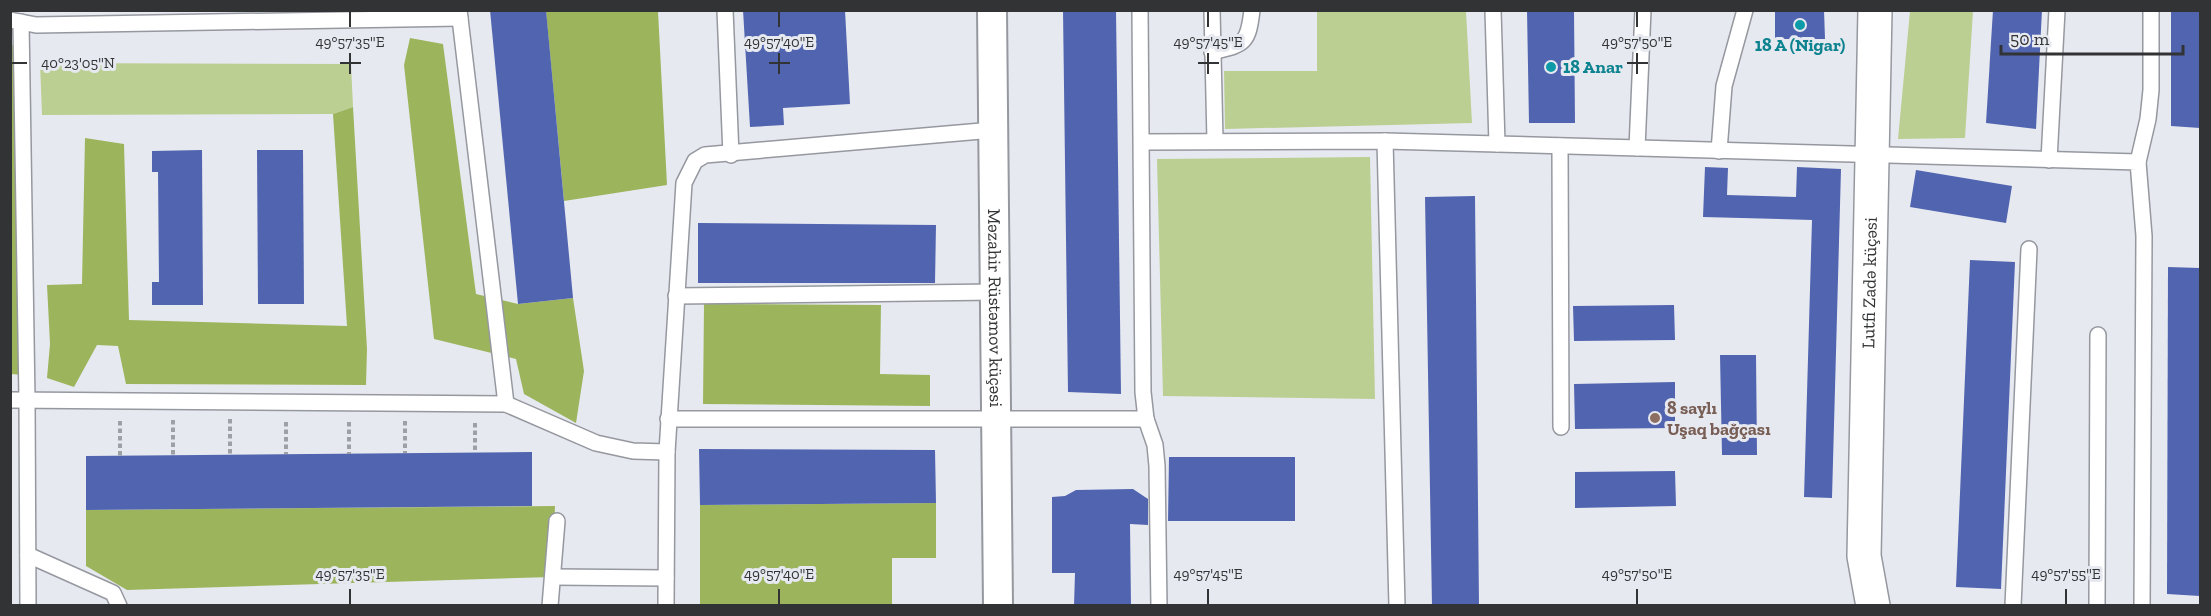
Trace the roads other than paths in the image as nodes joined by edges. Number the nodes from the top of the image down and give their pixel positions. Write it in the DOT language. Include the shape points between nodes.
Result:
graph roads {
  1 [pos="725,10"];
  2 [pos="992,10"];
  3 [pos="1140,10"];
  4 [pos="1212,10"];
  5 [pos="1252,10"];
  6 [pos="1493,10"];
  7 [pos="1643,10"];
  8 [pos="1745,10"];
  9 [pos="1875,10"];
  10 [pos="2057,10"];
  11 [pos="2151,10"];
  12 [pos="460,14"];
  13 [pos="399,15"];
  14 [pos="16,21"];
  15 [pos="1212,52"];
  16 [pos="993,130"];
  17 [pos="1215,141"];
  18 [pos="1385,141"];
  19 [pos="1142,142"];
  20 [pos="1497,144"];
  21 [pos="1560,146"];
  22 [pos="1637,148"];
  23 [pos="1719,151"];
  24 [pos="731,154"];
  25 [pos="1872,154"];
  26 [pos="2049,160"];
  27 [pos="2138,162"];
  28 [pos="2029,249"];
  29 [pos="994,292"];
  30 [pos="676,296"];
  31 [pos="2098,336"];
  32 [pos="10,400"];
  33 [pos="27,400"];
  34 [pos="506,404"];
  35 [pos="996,417"];
  36 [pos="668,419"];
  37 [pos="1146,419"];
  38 [pos="1561,427"];
  39 [pos="667,452"];
  40 [pos="557,521"];
  41 [pos="28,555"];
  42 [pos="1864,556"];
  43 [pos="553,577"];
  44 [pos="666,578"];
  45 [pos="28,606"];
  46 [pos="119,606"];
  47 [pos="550,606"];
  48 [pos="666,606"];
  49 [pos="998,606"];
  50 [pos="1159,606"];
  51 [pos="1397,606"];
  52 [pos="1853,606"];
  53 [pos="1873,606"];
  54 [pos="2013,606"];
  55 [pos="2097,606"];
  56 [pos="2142,606"];
  1 -- 24 [label="lane"];
  2 -- 16 [label="street, Məzahir Rüstəmov küçəsi"];
  3 -- 19 [label="lane"];
  4 -- 15 [label="lane"];
  5 -- 15 [label="lane" via="1250,28 1240,45"];
  6 -- 20 [label="lane"];
  7 -- 22 [label="lane"];
  8 -- 23 [label="lane" via="1724,86"];
  9 -- 25 [label="main road, Lutfi Zadə küçəsi"];
  10 -- 26 [label="lane"];
  11 -- 27 [label="lane" via="2151,90"];
  12 -- 13 [label="lane"];
  12 -- 34 [label="lane"];
  13 -- 14 [label="lane" via="36,25"];
  14 -- 33 [label="lane"];
  15 -- 17 [label="lane"];
  16 -- 24 [label="lane"];
  16 -- 29 [label="street, Məzahir Rüstəmov küçəsi"];
  17 -- 18 [label="lane"];
  17 -- 19 [label="lane"];
  18 -- 20 [label="lane"];
  18 -- 51 [label="lane"];
  19 -- 37 [label="lane"];
  20 -- 21 [label="lane"];
  21 -- 22 [label="lane"];
  21 -- 38 [label="lane"];
  22 -- 23 [label="lane"];
  23 -- 25 [label="lane"];
  24 -- 30 [label="lane" via="705,155 688,171"];
  25 -- 26 [label="lane"];
  25 -- 42 [label="main road, Lutfi Zadə küçəsi"];
  26 -- 27 [label="lane"];
  27 -- 56 [label="lane" via="2144,236"];
  28 -- 54 [label="lane"];
  29 -- 30 [label="lane"];
  29 -- 35 [label="street, Məzahir Rüstəmov küçəsi"];
  30 -- 36 [label="lane"];
  31 -- 55 [label="lane"];
  32 -- 33 [label="lane"];
  33 -- 34 [label="lane"];
  33 -- 41 [label="lane"];
  34 -- 39 [label="lane" via="596,443 633,451"];
  35 -- 36 [label="lane"];
  35 -- 37 [label="lane"];
  35 -- 49 [label="street, Məzahir Rüstəmov küçəsi"];
  36 -- 39 [label="lane"];
  37 -- 50 [label="lane" via="1157,466"];
  39 -- 44 [label="lane"];
  40 -- 43 [label="lane"];
  41 -- 45 [label="lane"];
  41 -- 46 [label="lane" via="113,593"];
  42 -- 52 [label="main road"];
  42 -- 53 [label="main road"];
  43 -- 44 [label="lane"];
  43 -- 47 [label="lane"];
  44 -- 48 [label="lane"];
}
